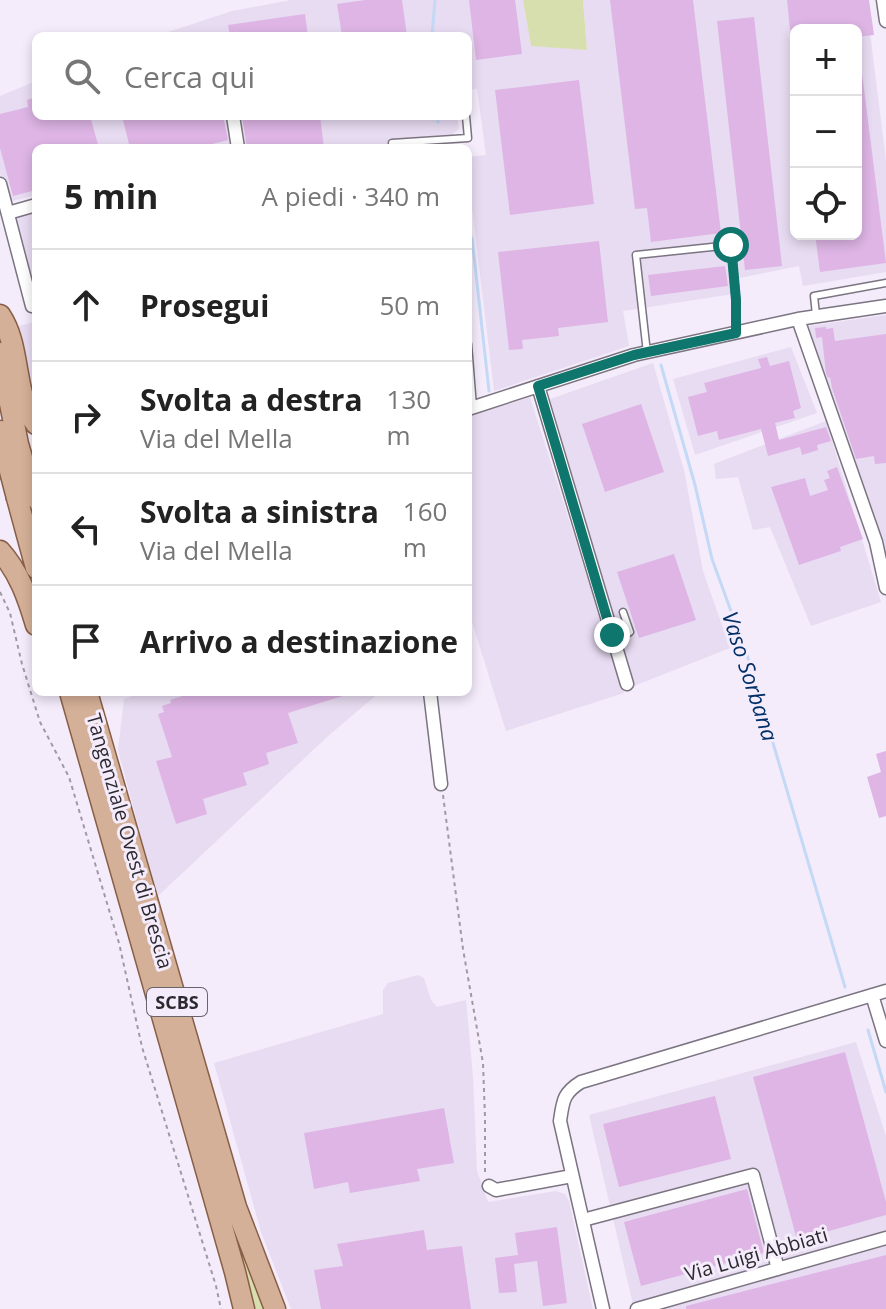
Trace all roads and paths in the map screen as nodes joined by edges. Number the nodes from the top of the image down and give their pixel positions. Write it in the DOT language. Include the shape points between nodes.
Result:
graph roads {
  1 [pos="883,0"];
  2 [pos="886,21"];
  3 [pos="234,120"];
  4 [pos="466,120"];
  5 [pos="452,139"];
  6 [pos="392,143"];
  7 [pos="237,144"];
  8 [pos="453,144"];
  9 [pos="0,184"];
  10 [pos="32,206"];
  11 [pos="8,213"];
  12 [pos="886,283"];
  13 [pos="32,306"];
  14 [pos="886,306"];
  15 [pos="0,315"];
  16 [pos="816,316"];
  17 [pos="798,319"];
  18 [pos="736,333"];
  19 [pos="0,353"];
  20 [pos="647,353"];
  21 [pos="538,386"];
  22 [pos="472,407"];
  23 [pos="32,417"];
  24 [pos="0,431"];
  25 [pos="23,489"];
  26 [pos="32,544"];
  27 [pos="0,551"];
  28 [pos="886,588"];
  29 [pos="0,592"];
  30 [pos="32,611"];
  31 [pos="623,612"];
  32 [pos="612,635"];
  33 [pos="627,684"];
  34 [pos="56,696"];
  35 [pos="72,696"];
  36 [pos="88,696"];
  37 [pos="100,696"];
  38 [pos="430,696"];
  39 [pos="96,756"];
  40 [pos="441,784"];
  41 [pos="886,991"];
  42 [pos="872,995"];
  43 [pos="886,1041"];
  44 [pos="572,1176"];
  45 [pos="489,1186"];
  46 [pos="583,1220"];
  47 [pos="886,1238"];
  48 [pos="778,1269"];
  49 [pos="221,1309"];
  50 [pos="244,1309"];
  51 [pos="275,1309"];
  52 [pos="603,1309"];
  53 [pos="637,1309"];
  1 -- 2 [label="street"];
  3 -- 7 [label="street"];
  4 -- 5 [label="lane" via="468,138"];
  5 -- 6 [label="lane"];
  5 -- 8 [label="lane"];
  9 -- 11 [label="street"];
  10 -- 11 [label="street"];
  11 -- 13 [label="street"];
  12 -- 16 [label="lane" via="814,296"];
  14 -- 16 [label="street"];
  15 -- 23 [label="main road"];
  16 -- 17 [label="street"];
  17 -- 18 [label="street"];
  17 -- 28 [label="street" via="876,542"];
  18 -- 20 [label="street"];
  18 -- 20 [label="lane" via="731,245 636,255"];
  19 -- 25 [label="main road"];
  20 -- 21 [label="street"];
  21 -- 22 [label="street"];
  21 -- 32 [label="street"];
  24 -- 25 [label="main road"];
  25 -- 26 [label="main road"];
  27 -- 30 [label="main road"];
  29 -- 49 [label="path" via="40,722 69,777"];
  31 -- 32 [label="lane" via="630,632"];
  32 -- 33 [label="street"];
  34 -- 39 [label="main road" via="72,739"];
  35 -- 39 [label="main road, Tangenziale Ovest di Brescia / SCBS"];
  36 -- 39 [label="main road, Tangenziale Ovest di Brescia / SCBS"];
  37 -- 39 [label="main road" via="108,734"];
  38 -- 40 [label="street"];
  39 -- 50 [label="main road, Tangenziale Ovest di Brescia / SCBS"];
  39 -- 51 [label="main road, Tangenziale Ovest di Brescia / SCBS" via="236,1207"];
  40 -- 45 [label="path" via="483,1063 484,1175"];
  41 -- 42 [label="street"];
  42 -- 43 [label="street"];
  42 -- 44 [label="street" via="581,1082 564,1098 560,1121"];
  44 -- 45 [label="street" via="496,1190"];
  44 -- 46 [label="street"];
  46 -- 48 [label="street" via="753,1175"];
  46 -- 52 [label="street"];
  47 -- 48 [label="street, Via Luigi Abbiati"];
  48 -- 53 [label="street, Via Luigi Abbiati"];
}
